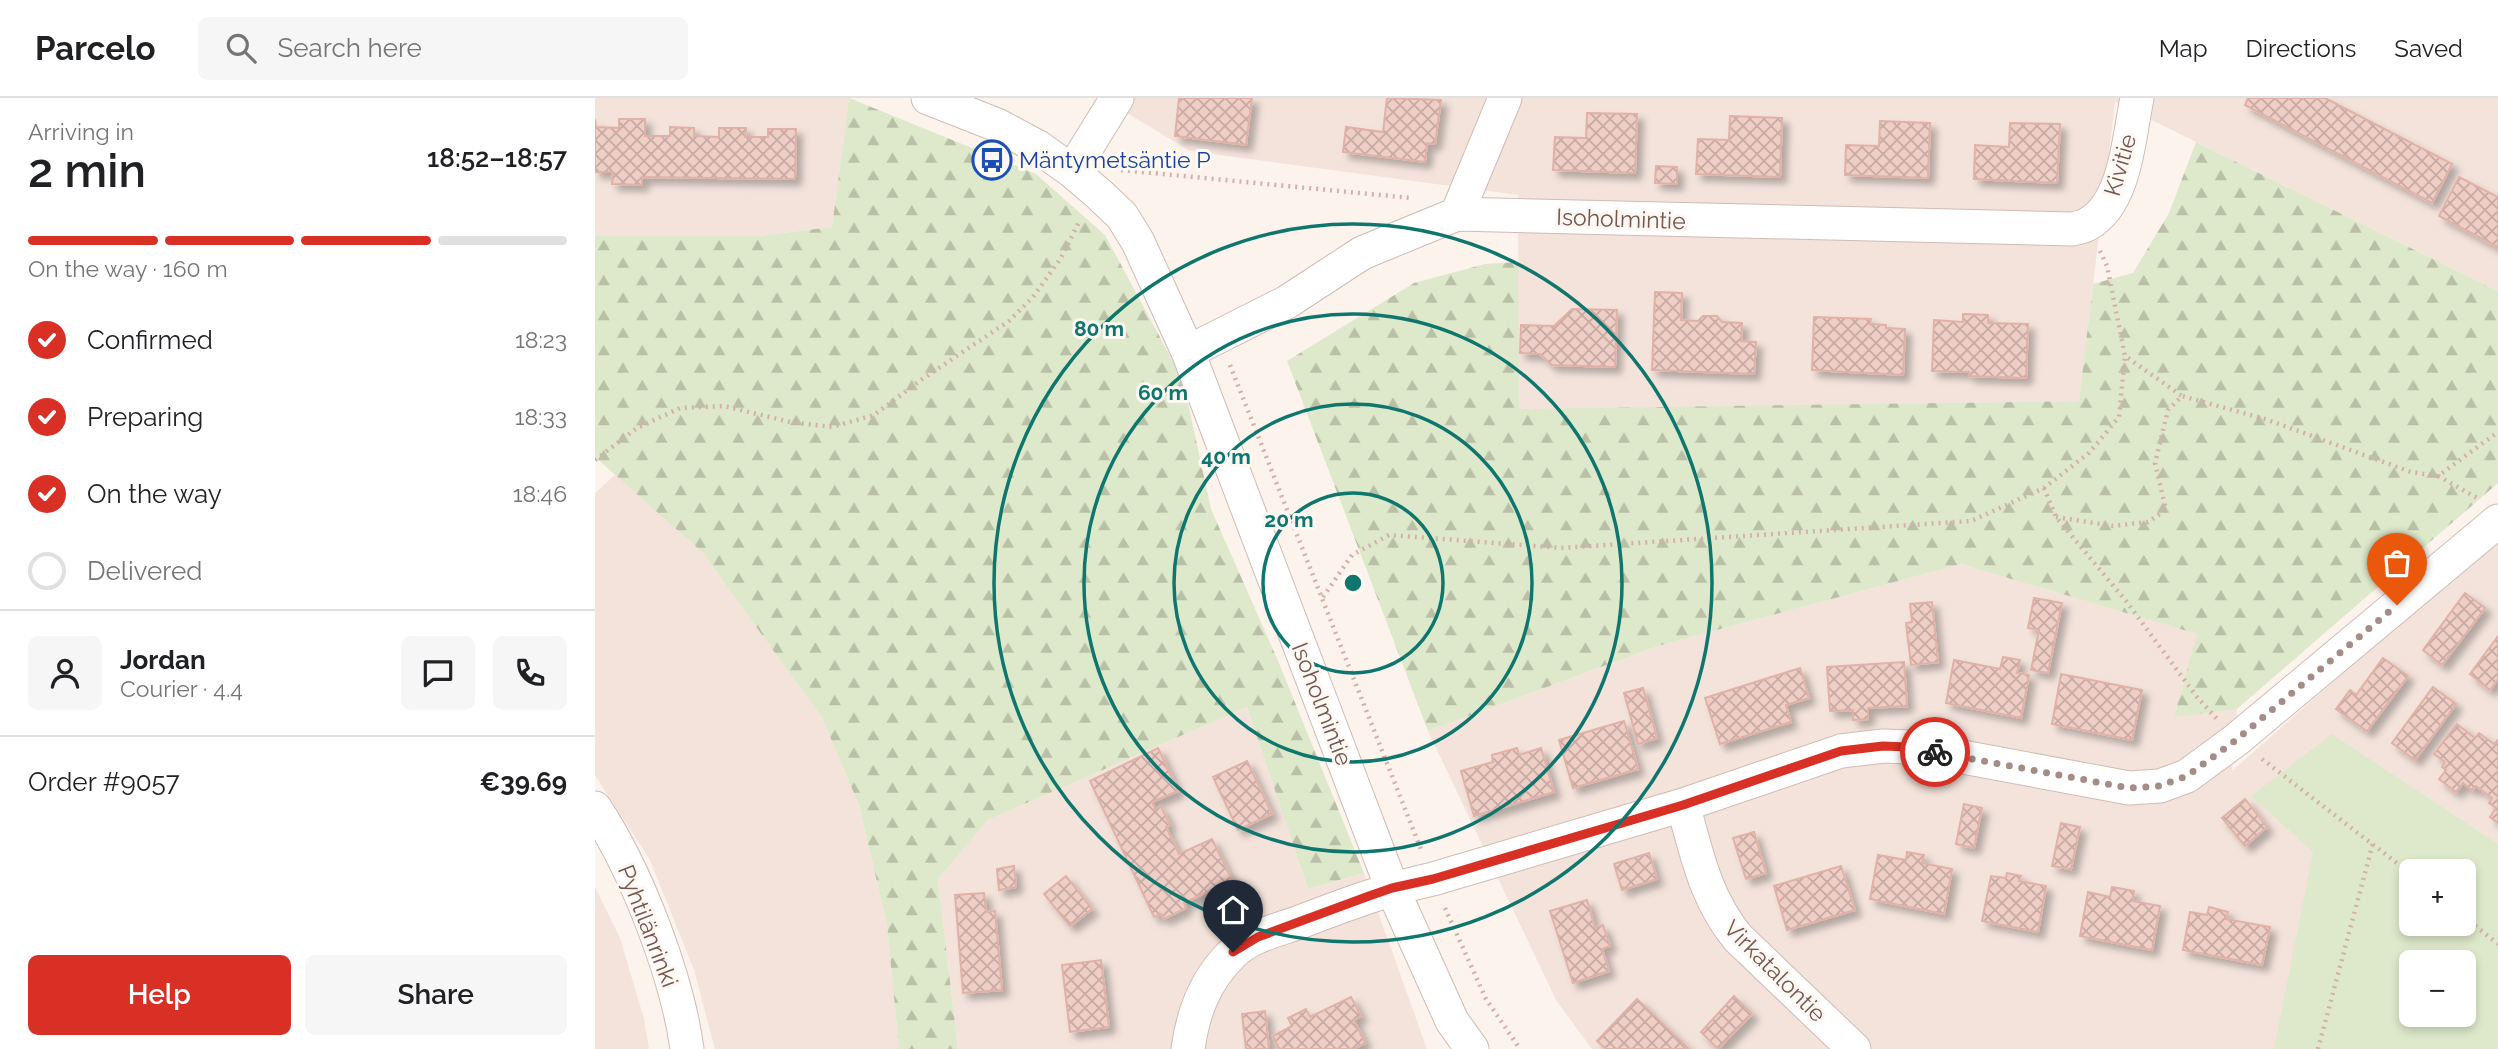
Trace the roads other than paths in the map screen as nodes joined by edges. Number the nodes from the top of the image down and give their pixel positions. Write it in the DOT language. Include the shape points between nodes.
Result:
graph roads {
  1 [pos="929,98"];
  2 [pos="1117,98"];
  3 [pos="1506,98"];
  4 [pos="2137,98"];
  5 [pos="1095,177"];
  6 [pos="1457,214"];
  7 [pos="2088,224"];
  8 [pos="1188,352"];
  9 [pos="2492,512"];
  10 [pos="1683,805"];
  11 [pos="595,808"];
  12 [pos="1392,888"];
  13 [pos="687,1049"];
  14 [pos="1188,1049"];
  15 [pos="1472,1049"];
  16 [pos="1854,1049"];
  1 -- 5 [label="street, Isoholmintie" via="996,125"];
  2 -- 5 [label="street"];
  3 -- 6 [label="street"];
  4 -- 7 [label="street, Kivitie" via="2119,186 2106,208"];
  5 -- 8 [label="street, Isoholmintie" via="1138,242"];
  6 -- 7 [label="street, Isoholmintie" via="2050,230"];
  6 -- 8 [label="street, Isoholmintie" via="1362,253 1287,302"];
  8 -- 12 [label="street, Isoholmintie"];
  9 -- 10 [label="street" via="2236,740 2187,776 2159,786 2129,788 1883,746 1841,751"];
  10 -- 12 [label="street"];
  10 -- 16 [label="street, Virkatalontie" via="1705,884 1721,918"];
  11 -- 13 [label="street, Pyhtilänrinki" via="635,882 668,967"];
  12 -- 14 [label="street" via="1258,937 1233,952 1197,1005"];
  12 -- 15 [label="street, Isoholmintie" via="1452,1021"];
}
